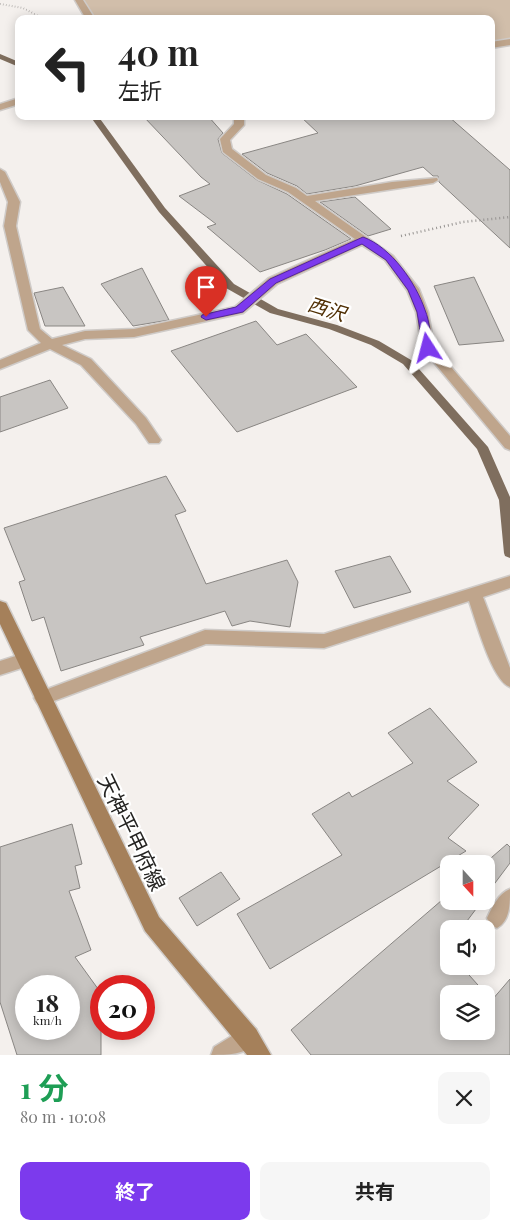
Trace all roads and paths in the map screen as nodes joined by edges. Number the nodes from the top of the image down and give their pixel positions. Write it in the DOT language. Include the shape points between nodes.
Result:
graph roads {
  1 [pos="79,0"];
  2 [pos="0,4"];
  3 [pos="84,10"];
  4 [pos="38,15"];
  5 [pos="81,15"];
  6 [pos="88,15"];
  7 [pos="510,42"];
  8 [pos="495,44"];
  9 [pos="15,102"];
  10 [pos="0,107"];
  11 [pos="239,120"];
  12 [pos="0,172"];
  13 [pos="433,180"];
  14 [pos="306,199"];
  15 [pos="510,217"];
  16 [pos="365,242"];
  17 [pos="50,344"];
  18 [pos="0,365"];
  19 [pos="154,440"];
  20 [pos="510,445"];
  21 [pos="510,582"];
  22 [pos="480,592"];
  23 [pos="0,607"];
  24 [pos="25,660"];
  25 [pos="0,668"];
  26 [pos="510,680"];
  27 [pos="43,698"];
  28 [pos="510,898"];
  29 [pos="497,918"];
  30 [pos="248,1037"];
  31 [pos="222,1055"];
  32 [pos="260,1055"];
  1 -- 3 [label="street"];
  2 -- 4 [label="path" via="14,4"];
  3 -- 5 [label="street"];
  3 -- 6 [label="street"];
  7 -- 8 [label="street"];
  9 -- 10 [label="street"];
  11 -- 14 [label="street" via="225,139 227,150 262,177"];
  12 -- 17 [label="street" via="14,202 10,226 34,330"];
  13 -- 14 [label="street"];
  14 -- 16 [label="street"];
  15 -- 16 [label="path" via="463,222"];
  16 -- 17 [label="street" via="273,281 239,310 134,333 85,335"];
  16 -- 20 [label="street" via="389,258 413,289 422,312 428,348"];
  17 -- 18 [label="street"];
  17 -- 19 [label="street" via="86,362 141,421"];
  21 -- 22 [label="street"];
  22 -- 26 [label="street" via="503,672"];
  22 -- 27 [label="street" via="324,641 205,637"];
  23 -- 24 [label="main road, 天神平甲府線"];
  24 -- 25 [label="street"];
  24 -- 27 [label="main road, 天神平甲府線"];
  27 -- 30 [label="main road, 天神平甲府線" via="152,924"];
  28 -- 29 [label="street"];
  30 -- 31 [label="street"];
  30 -- 32 [label="main road, 天神平甲府線"];
}
